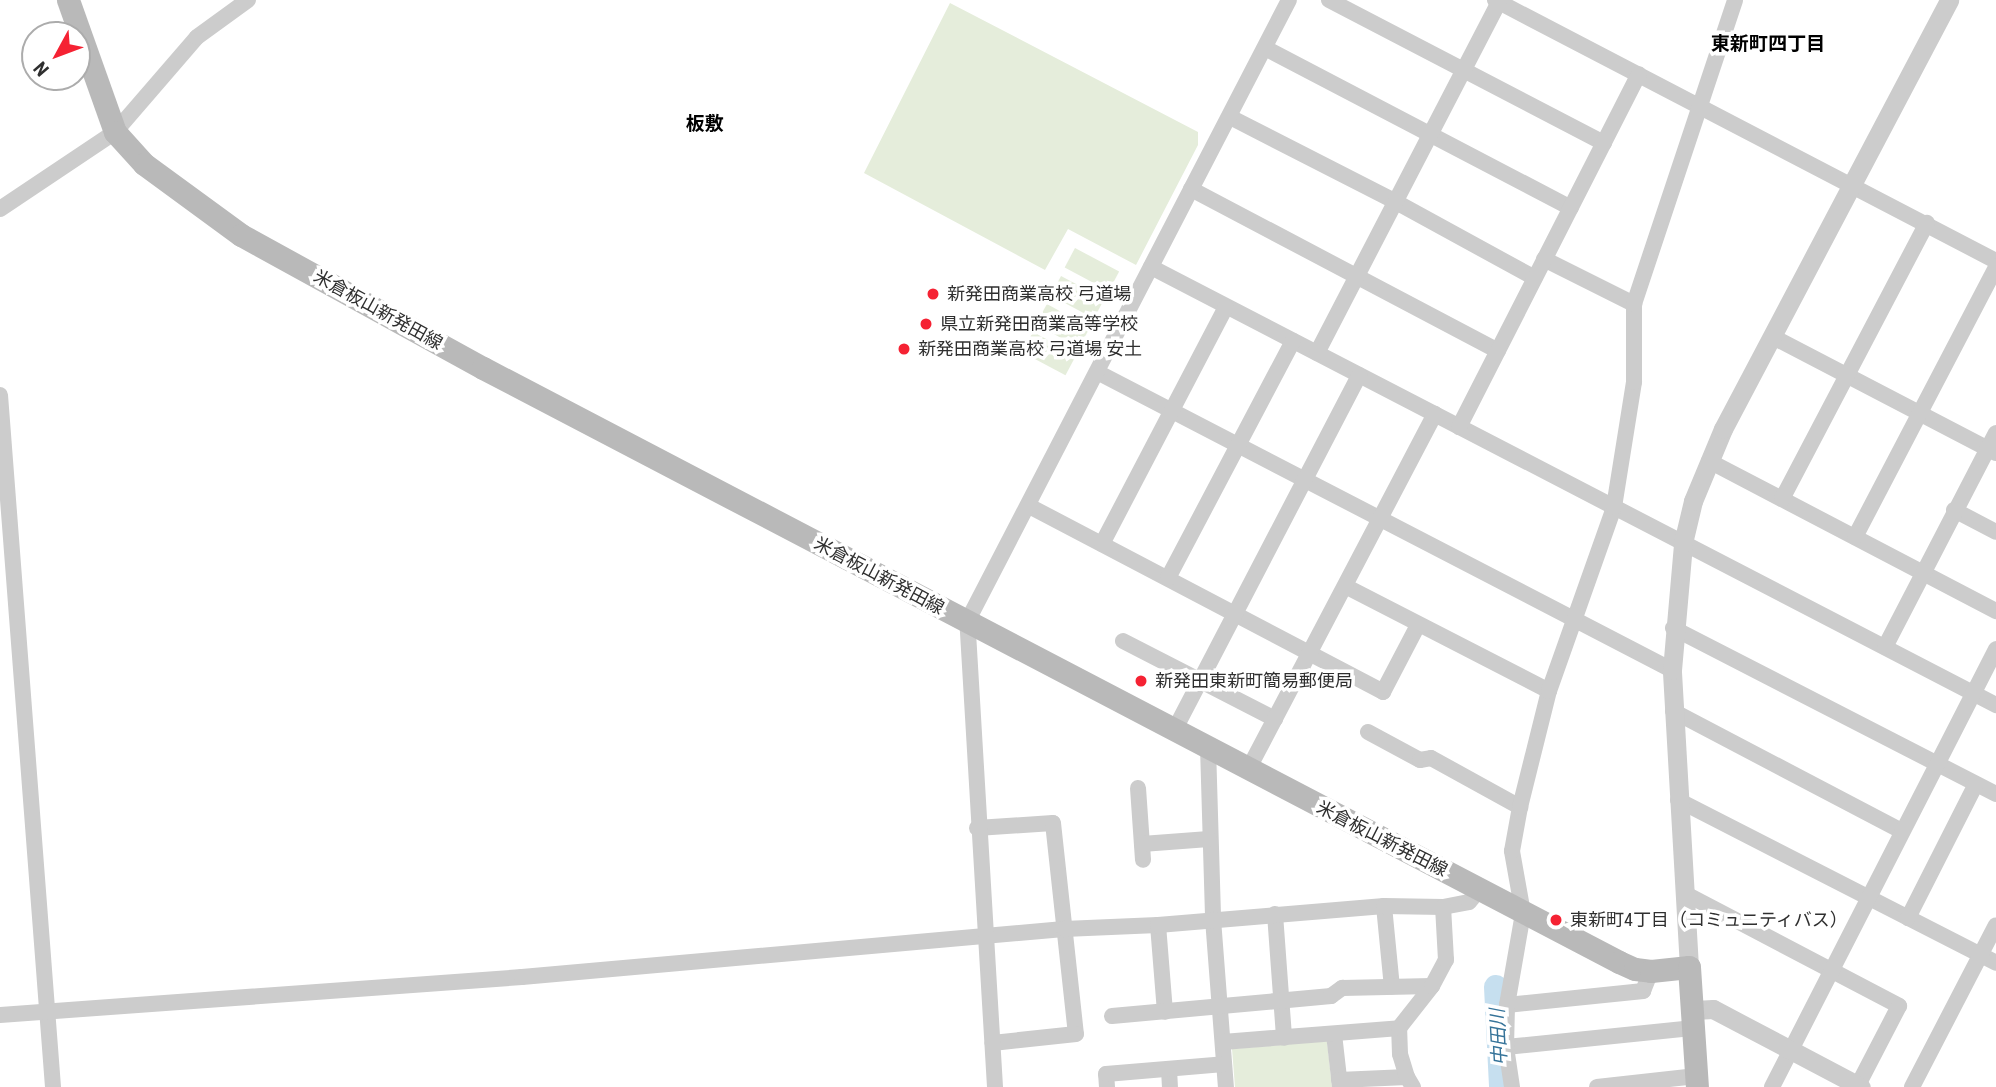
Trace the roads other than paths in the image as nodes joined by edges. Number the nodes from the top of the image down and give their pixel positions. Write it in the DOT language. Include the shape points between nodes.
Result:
graph roads {
  1 [pos="68,0"];
  2 [pos="248,0"];
  3 [pos="1289,0"];
  4 [pos="1329,0"];
  5 [pos="1735,0"];
  6 [pos="1949,0"];
  7 [pos="1497,1"];
  8 [pos="1265,48"];
  9 [pos="1464,70"];
  10 [pos="1639,74"];
  11 [pos="1700,106"];
  12 [pos="1230,117"];
  13 [pos="115,132"];
  14 [pos="1431,134"];
  15 [pos="1604,143"];
  16 [pos="1852,184"];
  17 [pos="1191,189"];
  18 [pos="1396,202"];
  19 [pos="1570,208"];
  20 [pos="0,209"];
  21 [pos="1927,223"];
  22 [pos="1544,259"];
  23 [pos="1996,261"];
  24 [pos="1151,267"];
  25 [pos="1996,267"];
  26 [pos="1358,275"];
  27 [pos="1535,278"];
  28 [pos="1634,304"];
  29 [pos="1226,307"];
  30 [pos="1773,337"];
  31 [pos="1293,341"];
  32 [pos="1498,351"];
  33 [pos="1317,353"];
  34 [pos="1098,373"];
  35 [pos="1359,375"];
  36 [pos="1846,375"];
  37 [pos="0,395"];
  38 [pos="1172,409"];
  39 [pos="1919,413"];
  40 [pos="1435,414"];
  41 [pos="1459,427"];
  42 [pos="1996,433"];
  43 [pos="1239,444"];
  44 [pos="1992,451"];
  45 [pos="1709,461"];
  46 [pos="1306,479"];
  47 [pos="1782,499"];
  48 [pos="1030,506"];
  49 [pos="1614,508"];
  50 [pos="1954,510"];
  51 [pos="1381,518"];
  52 [pos="1996,532"];
  53 [pos="1855,537"];
  54 [pos="1102,544"];
  55 [pos="1683,544"];
  56 [pos="1923,574"];
  57 [pos="1168,578"];
  58 [pos="1347,587"];
  59 [pos="1996,611"];
  60 [pos="1236,615"];
  61 [pos="1572,618"];
  62 [pos="967,622"];
  63 [pos="1418,625"];
  64 [pos="1673,628"];
  65 [pos="1123,641"];
  66 [pos="1885,647"];
  67 [pos="1996,649"];
  68 [pos="1311,653"];
  69 [pos="1672,670"];
  70 [pos="1200,681"];
  71 [pos="1549,691"];
  72 [pos="1973,693"];
  73 [pos="1996,705"];
  74 [pos="1673,711"];
  75 [pos="1275,719"];
  76 [pos="1175,729"];
  77 [pos="1368,732"];
  78 [pos="1208,747"];
  79 [pos="1937,763"];
  80 [pos="1249,768"];
  81 [pos="1976,783"];
  82 [pos="1138,788"];
  83 [pos="1996,794"];
  84 [pos="1678,800"];
  85 [pos="1520,807"];
  86 [pos="977,828"];
  87 [pos="1902,831"];
  88 [pos="1209,839"];
  89 [pos="1479,889"];
  90 [pos="1685,893"];
  91 [pos="1868,898"];
  92 [pos="1384,906"];
  93 [pos="1443,907"];
  94 [pos="1523,913"];
  95 [pos="1275,914"];
  96 [pos="1908,918"];
  97 [pos="1213,919"];
  98 [pos="1158,925"];
  99 [pos="1996,925"];
  100 [pos="1064,929"];
  101 [pos="985,936"];
  102 [pos="1980,955"];
  103 [pos="1996,963"];
  104 [pos="1689,967"];
  105 [pos="1651,971"];
  106 [pos="1830,971"];
  107 [pos="1432,986"];
  108 [pos="1392,987"];
  109 [pos="1281,1001"];
  110 [pos="1507,1005"];
  111 [pos="1220,1007"];
  112 [pos="47,1012"];
  113 [pos="1165,1012"];
  114 [pos="0,1015"];
  115 [pos="1112,1016"];
  116 [pos="1694,1019"];
  117 [pos="1399,1028"];
  118 [pos="1334,1034"];
  119 [pos="1284,1038"];
  120 [pos="1223,1042"];
  121 [pos="992,1043"];
  122 [pos="1507,1047"];
  123 [pos="1790,1049"];
  124 [pos="1224,1064"];
  125 [pos="1169,1069"];
  126 [pos="1410,1082"];
  127 [pos="1697,1082"];
  128 [pos="1340,1084"];
  129 [pos="1860,1086"];
  130 [pos="52,1087"];
  131 [pos="995,1087"];
  132 [pos="1107,1087"];
  133 [pos="1170,1087"];
  134 [pos="1226,1087"];
  135 [pos="1512,1087"];
  136 [pos="1597,1087"];
  137 [pos="1772,1087"];
  138 [pos="1913,1087"];
  1 -- 13 [label="main road, 米倉板山新発田線"];
  2 -- 13 [label="street" via="197,37"];
  3 -- 8 [label="street"];
  4 -- 9 [label="street"];
  5 -- 11 [label="street"];
  6 -- 16 [label="street"];
  7 -- 9 [label="street"];
  7 -- 10 [label="street"];
  8 -- 12 [label="street"];
  8 -- 14 [label="street"];
  9 -- 14 [label="street"];
  9 -- 15 [label="street"];
  10 -- 11 [label="street"];
  10 -- 15 [label="street"];
  11 -- 16 [label="street"];
  11 -- 28 [label="street"];
  12 -- 17 [label="street"];
  12 -- 18 [label="street"];
  13 -- 20 [label="street"];
  13 -- 62 [label="main road, 米倉板山新発田線" via="144,164 242,234 483,368"];
  14 -- 18 [label="street"];
  14 -- 19 [label="street"];
  15 -- 19 [label="street"];
  16 -- 21 [label="street"];
  16 -- 30 [label="street"];
  17 -- 24 [label="street"];
  17 -- 26 [label="street"];
  18 -- 26 [label="street"];
  18 -- 27 [label="street"];
  19 -- 22 [label="street"];
  21 -- 23 [label="street"];
  21 -- 36 [label="street"];
  22 -- 27 [label="street"];
  22 -- 28 [label="street"];
  24 -- 29 [label="street"];
  24 -- 34 [label="street"];
  25 -- 39 [label="street"];
  26 -- 32 [label="street"];
  26 -- 33 [label="street"];
  27 -- 32 [label="street"];
  28 -- 49 [label="street" via="1634,382"];
  29 -- 31 [label="street"];
  29 -- 38 [label="street"];
  30 -- 36 [label="street"];
  30 -- 45 [label="street"];
  31 -- 33 [label="street"];
  31 -- 43 [label="street"];
  32 -- 41 [label="street"];
  33 -- 35 [label="street"];
  34 -- 38 [label="street"];
  34 -- 48 [label="street"];
  35 -- 40 [label="street"];
  35 -- 46 [label="street"];
  36 -- 39 [label="street"];
  36 -- 47 [label="street"];
  37 -- 112 [label="street"];
  38 -- 43 [label="street"];
  38 -- 54 [label="street"];
  39 -- 44 [label="street"];
  39 -- 53 [label="street"];
  40 -- 41 [label="street"];
  40 -- 51 [label="street"];
  41 -- 49 [label="street"];
  42 -- 44 [label="street"];
  43 -- 46 [label="street"];
  43 -- 57 [label="street"];
  44 -- 50 [label="street"];
  45 -- 47 [label="street"];
  45 -- 55 [label="street"];
  46 -- 51 [label="street"];
  46 -- 60 [label="street"];
  47 -- 53 [label="street"];
  48 -- 54 [label="street"];
  48 -- 62 [label="street"];
  49 -- 55 [label="street"];
  49 -- 61 [label="street"];
  50 -- 52 [label="street"];
  50 -- 56 [label="street"];
  51 -- 58 [label="street"];
  51 -- 61 [label="street"];
  53 -- 56 [label="street"];
  54 -- 57 [label="street"];
  55 -- 64 [label="street"];
  55 -- 66 [label="street"];
  56 -- 59 [label="street"];
  56 -- 66 [label="street"];
  57 -- 60 [label="street"];
  58 -- 63 [label="street"];
  58 -- 68 [label="street"];
  60 -- 68 [label="street"];
  60 -- 70 [label="street"];
  61 -- 69 [label="street"];
  61 -- 71 [label="street"];
  62 -- 76 [label="main road, 米倉板山新発田線"];
  62 -- 86 [label="street"];
  63 -- 68 [label="street" via="1383,692"];
  63 -- 71 [label="street"];
  64 -- 69 [label="street"];
  64 -- 79 [label="street"];
  65 -- 70 [label="street"];
  66 -- 72 [label="street"];
  67 -- 72 [label="street"];
  68 -- 75 [label="street"];
  69 -- 74 [label="street"];
  70 -- 75 [label="street"];
  70 -- 76 [label="street"];
  71 -- 85 [label="street"];
  72 -- 73 [label="street"];
  72 -- 79 [label="street"];
  74 -- 84 [label="street"];
  74 -- 87 [label="street"];
  75 -- 80 [label="street"];
  76 -- 78 [label="main road, 米倉板山新発田線"];
  77 -- 85 [label="street" via="1420,760 1431,758"];
  78 -- 80 [label="main road, 米倉板山新発田線"];
  78 -- 88 [label="street"];
  79 -- 81 [label="street"];
  79 -- 87 [label="street"];
  80 -- 89 [label="main road, 米倉板山新発田線"];
  81 -- 83 [label="street"];
  81 -- 96 [label="street"];
  82 -- 88 [label="street" via="1143,852"];
  84 -- 90 [label="street"];
  84 -- 91 [label="street"];
  85 -- 94 [label="street" via="1513,851"];
  86 -- 100 [label="street" via="1053,823"];
  86 -- 101 [label="street"];
  87 -- 91 [label="street"];
  88 -- 97 [label="street"];
  89 -- 93 [label="street" via="1469,902"];
  89 -- 94 [label="main road, 米倉板山新発田線"];
  90 -- 104 [label="street"];
  90 -- 106 [label="street"];
  91 -- 96 [label="street"];
  91 -- 106 [label="street"];
  92 -- 93 [label="street"];
  92 -- 95 [label="street"];
  92 -- 108 [label="street"];
  93 -- 107 [label="street" via="1446,960"];
  94 -- 105 [label="main road, 米倉板山新発田線" via="1619,962"];
  94 -- 110 [label="street"];
  95 -- 97 [label="street"];
  95 -- 109 [label="street"];
  96 -- 102 [label="street"];
  97 -- 98 [label="street"];
  97 -- 111 [label="street"];
  98 -- 100 [label="street"];
  98 -- 113 [label="street"];
  99 -- 102 [label="street"];
  100 -- 101 [label="street"];
  100 -- 121 [label="street" via="1076,1034"];
  101 -- 112 [label="street" via="522,978"];
  101 -- 121 [label="street"];
  102 -- 103 [label="street"];
  102 -- 138 [label="street"];
  104 -- 105 [label="main road, 米倉板山新発田線"];
  104 -- 116 [label="main road"];
  105 -- 110 [label="street" via="1643,991"];
  106 -- 123 [label="street"];
  106 -- 129 [label="street" via="1899,1006"];
  107 -- 108 [label="street"];
  107 -- 117 [label="street"];
  108 -- 109 [label="street" via="1342,988 1331,996"];
  109 -- 111 [label="street"];
  109 -- 119 [label="street"];
  110 -- 122 [label="street"];
  111 -- 113 [label="street"];
  111 -- 120 [label="street"];
  112 -- 114 [label="street"];
  112 -- 130 [label="street"];
  113 -- 115 [label="street"];
  116 -- 122 [label="street"];
  116 -- 123 [label="street" via="1713,1009"];
  116 -- 127 [label="main road"];
  117 -- 118 [label="street"];
  117 -- 126 [label="street" via="1400,1054"];
  118 -- 119 [label="street"];
  118 -- 128 [label="street"];
  119 -- 120 [label="street"];
  120 -- 124 [label="street"];
  121 -- 131 [label="street"];
  122 -- 135 [label="street"];
  123 -- 129 [label="street"];
  123 -- 137 [label="street"];
  124 -- 125 [label="street"];
  124 -- 134 [label="street"];
  125 -- 132 [label="street" via="1106,1074"];
  125 -- 133 [label="street"];
  126 -- 128 [label="street"];
  127 -- 136 [label="street"];
}
